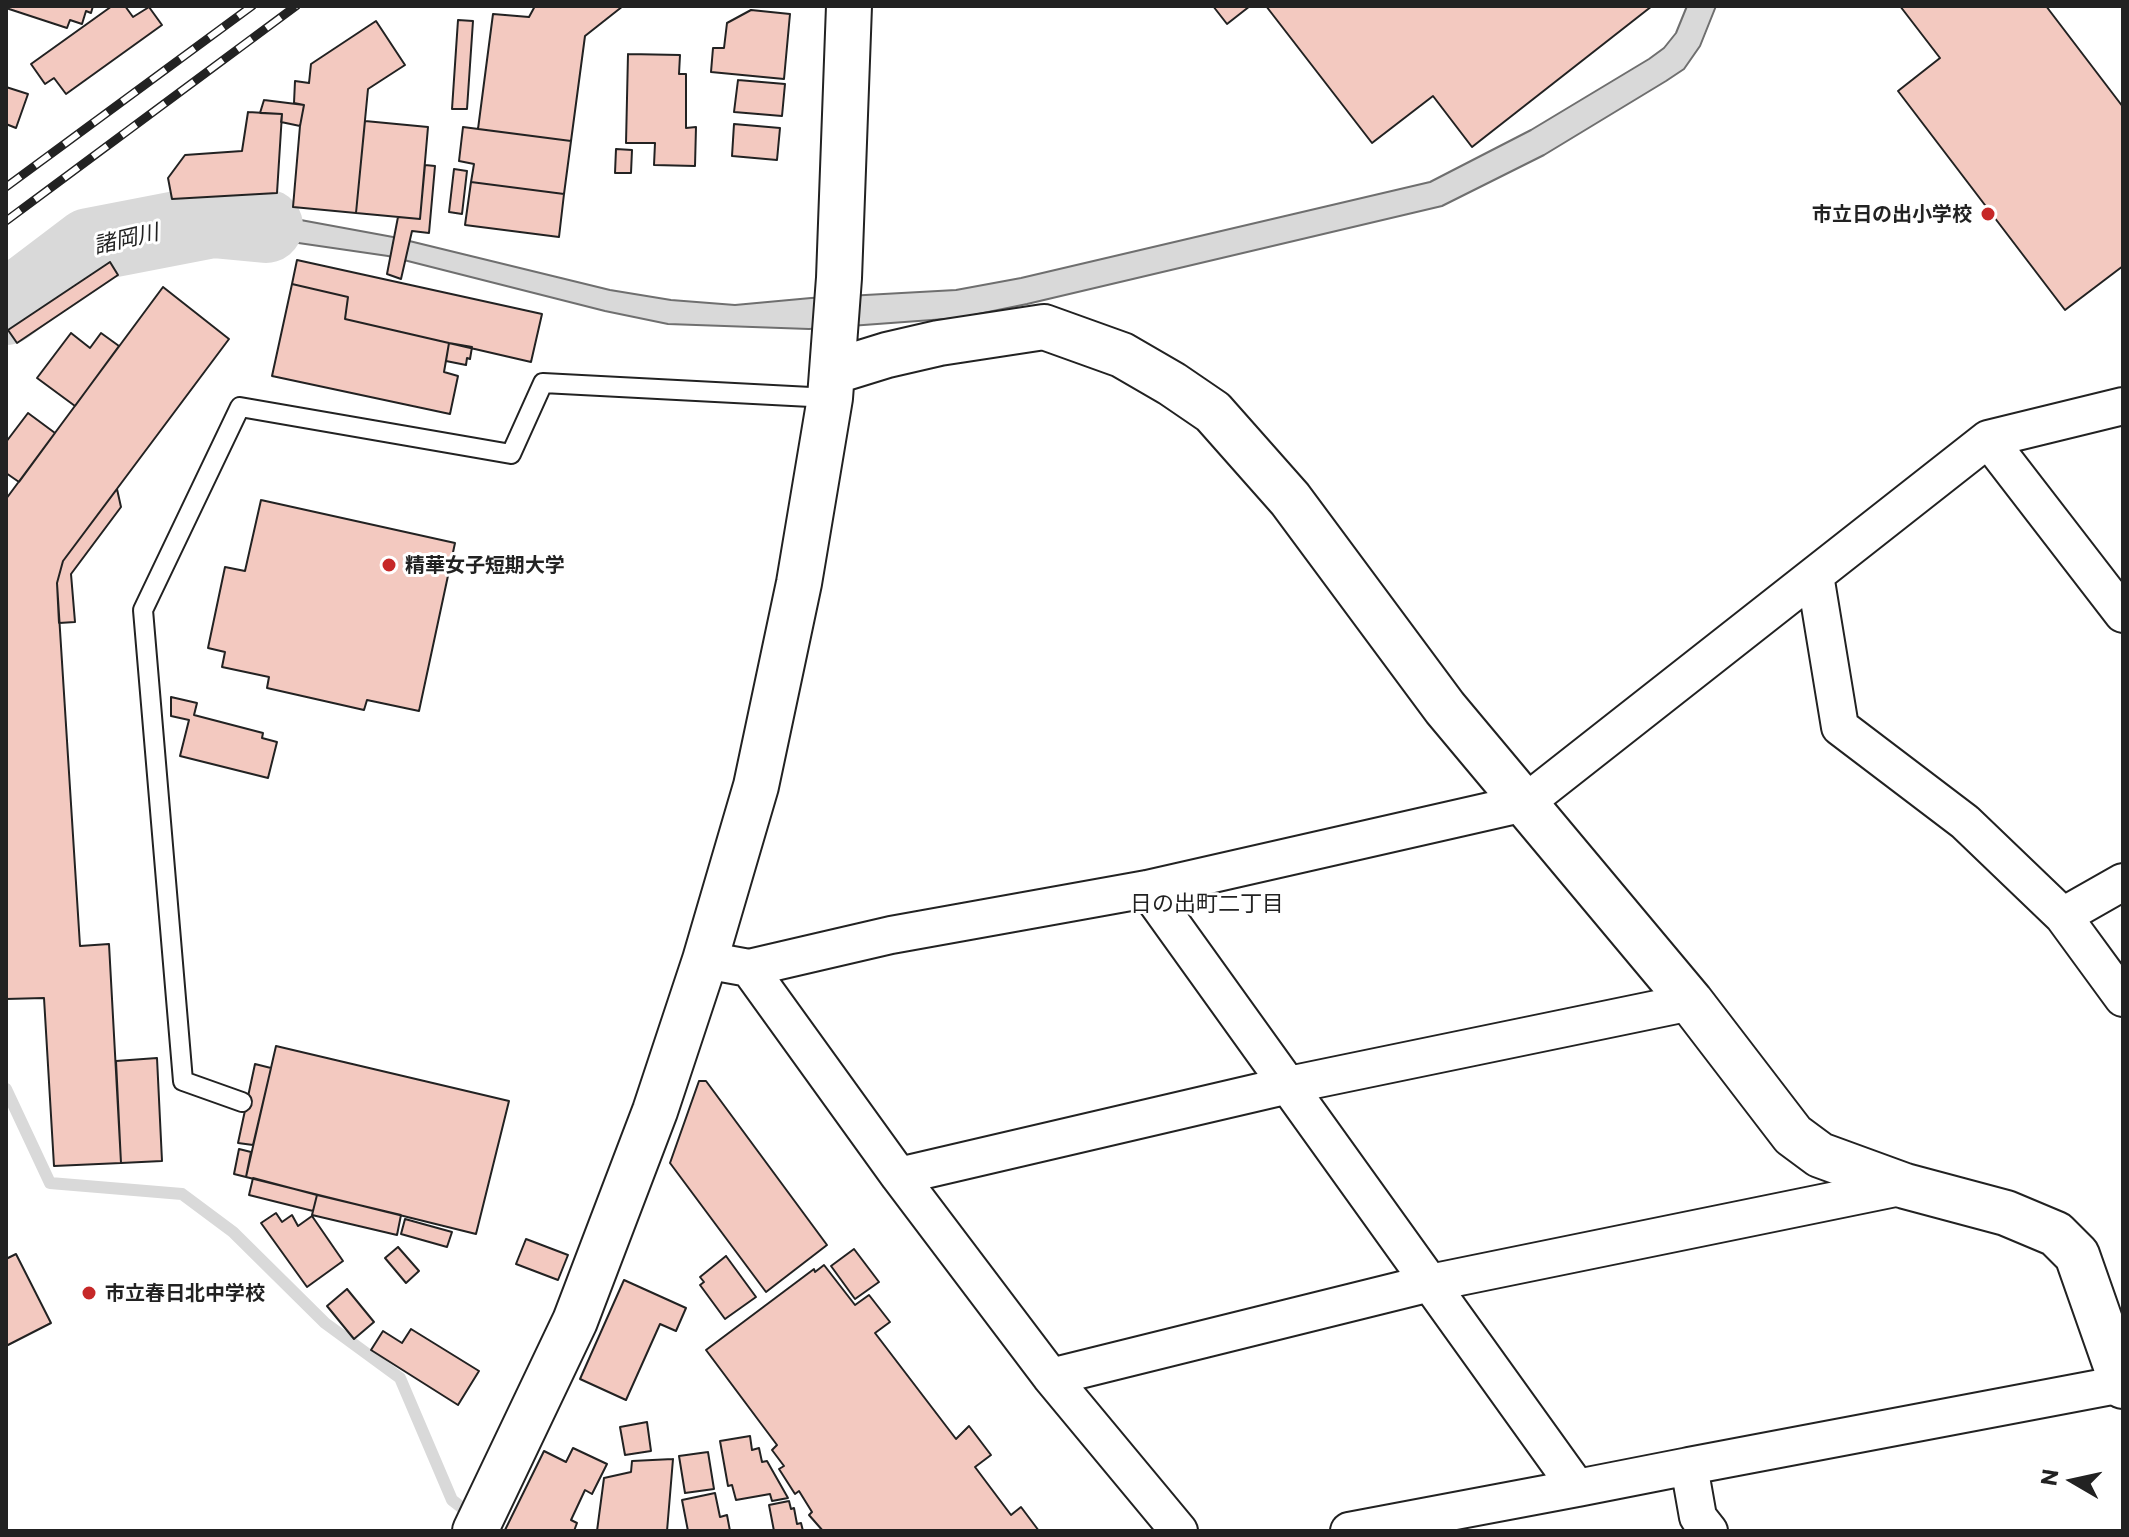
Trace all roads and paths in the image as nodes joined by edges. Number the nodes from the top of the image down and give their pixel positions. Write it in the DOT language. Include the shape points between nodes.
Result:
graph roads {
  1 [pos="849,6"];
  2 [pos="831,385"];
  3 [pos="2123,406"];
  4 [pos="1988,439"];
  5 [pos="1815,575"];
  6 [pos="2123,614"];
  7 [pos="1525,803"];
  8 [pos="2123,882"];
  9 [pos="1147,889"];
  10 [pos="2063,916"];
  11 [pos="705,960"];
  12 [pos="749,968"];
  13 [pos="2123,998"];
  14 [pos="1691,1002"];
  15 [pos="1289,1085"];
  16 [pos="242,1102"];
  17 [pos="899,1176"];
  18 [pos="1905,1186"];
  19 [pos="1430,1283"];
  20 [pos="1051,1377"];
  21 [pos="2123,1385"];
  22 [pos="1689,1466"];
  23 [pos="1577,1488"];
  24 [pos="475,1531"];
  25 [pos="1179,1531"];
  26 [pos="1349,1531"];
  27 [pos="1709,1531"];
  1 -- 2 [label="street"];
  2 -- 7 [label="street" via="887,355 1044,327 1122,355 1172,384 1213,412 1290,499 1445,708"];
  2 -- 11 [label="street" via="799,583 756,786"];
  2 -- 16 [label="lane" via="543,383 511,454 240,407 143,610 183,1081"];
  3 -- 4 [label="street"];
  4 -- 5 [label="street"];
  4 -- 6 [label="street"];
  5 -- 7 [label="street"];
  5 -- 10 [label="street" via="1840,727 1965,822"];
  7 -- 9 [label="street"];
  7 -- 14 [label="street"];
  8 -- 10 [label="street"];
  9 -- 12 [label="street" via="891,935"];
  9 -- 15 [label="street"];
  10 -- 13 [label="street"];
  11 -- 12 [label="street"];
  11 -- 24 [label="street" via="655,1111 575,1321"];
  12 -- 17 [label="street"];
  14 -- 15 [label="street"];
  14 -- 18 [label="street" via="1793,1135 1820,1155"];
  15 -- 17 [label="street"];
  15 -- 19 [label="street"];
  17 -- 20 [label="street"];
  18 -- 19 [label="street"];
  18 -- 21 [label="street" via="2006,1213 2056,1234 2077,1255"];
  19 -- 20 [label="street"];
  19 -- 23 [label="street"];
  20 -- 25 [label="street"];
  21 -- 22 [label="street"];
  22 -- 23 [label="street"];
  22 -- 27 [label="street" via="1698,1517"];
  23 -- 26 [label="street"];
}
